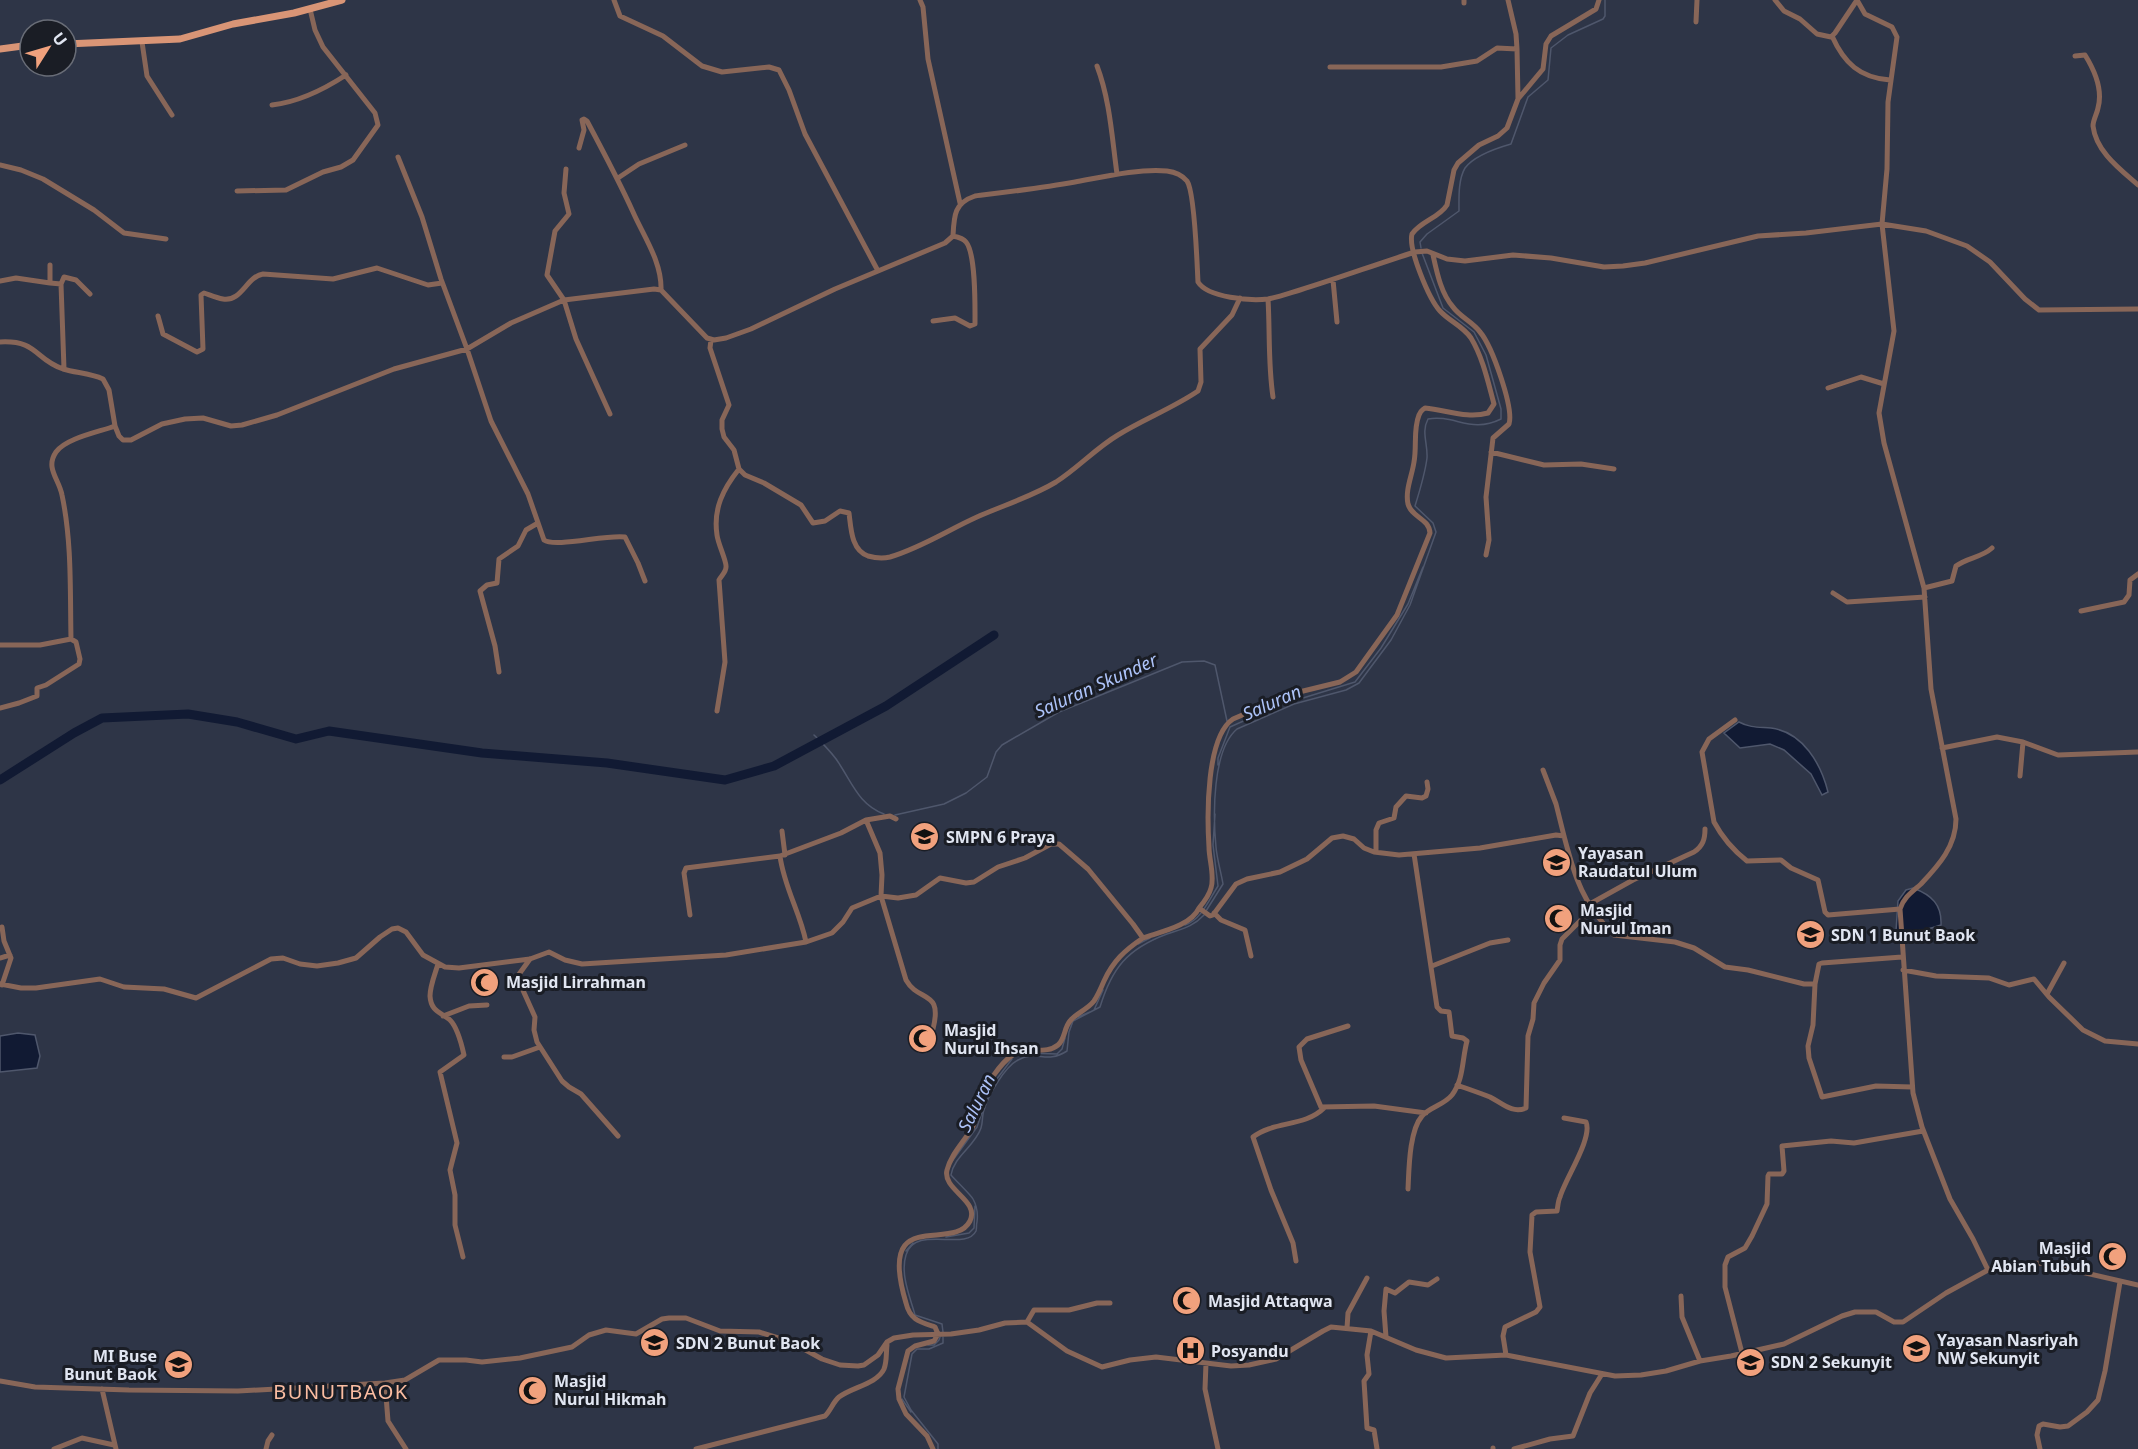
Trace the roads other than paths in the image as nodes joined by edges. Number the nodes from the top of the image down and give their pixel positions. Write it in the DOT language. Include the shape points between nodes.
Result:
graph roads {
  1 [pos="340,0"];
  2 [pos="614,0"];
  3 [pos="920,0"];
  4 [pos="1508,0"];
  5 [pos="1599,0"];
  6 [pos="1697,0"];
  7 [pos="1775,0"];
  8 [pos="1857,0"];
  9 [pos="310,9"];
  10 [pos="1696,22"];
  11 [pos="1832,36"];
  12 [pos="142,42"];
  13 [pos="78,44"];
  14 [pos="18,47"];
  15 [pos="0,49"];
  16 [pos="1517,49"];
  17 [pos="2075,56"];
  18 [pos="1097,66"];
  19 [pos="1330,67"];
  20 [pos="346,75"];
  21 [pos="1890,80"];
  22 [pos="1518,99"];
  23 [pos="272,105"];
  24 [pos="172,115"];
  25 [pos="685,145"];
  26 [pos="579,148"];
  27 [pos="398,157"];
  28 [pos="0,165"];
  29 [pos="566,169"];
  30 [pos="1117,174"];
  31 [pos="618,178"];
  32 [pos="2138,185"];
  33 [pos="237,191"];
  34 [pos="960,203"];
  35 [pos="1882,224"];
  36 [pos="953,236"];
  37 [pos="166,239"];
  38 [pos="1414,252"];
  39 [pos="1433,255"];
  40 [pos="50,265"];
  41 [pos="878,272"];
  42 [pos="1333,280"];
  43 [pos="0,281"];
  44 [pos="442,283"];
  45 [pos="50,284"];
  46 [pos="61,284"];
  47 [pos="661,290"];
  48 [pos="90,294"];
  49 [pos="1240,298"];
  50 [pos="1268,299"];
  51 [pos="564,300"];
  52 [pos="2138,309"];
  53 [pos="158,316"];
  54 [pos="933,321"];
  55 [pos="1337,322"];
  56 [pos="711,340"];
  57 [pos="0,342"];
  58 [pos="467,349"];
  59 [pos="64,369"];
  60 [pos="1884,384"];
  61 [pos="1828,388"];
  62 [pos="1272,397"];
  63 [pos="610,414"];
  64 [pos="115,426"];
  65 [pos="1491,452"];
  66 [pos="1614,469"];
  67 [pos="739,470"];
  68 [pos="537,523"];
  69 [pos="1992,548"];
  70 [pos="1486,555"];
  71 [pos="2138,574"];
  72 [pos="645,581"];
  73 [pos="1924,588"];
  74 [pos="1833,593"];
  75 [pos="1925,597"];
  76 [pos="2081,611"];
  77 [pos="71,639"];
  78 [pos="0,645"];
  79 [pos="499,672"];
  80 [pos="0,708"];
  81 [pos="717,711"];
  82 [pos="1735,720"];
  83 [pos="2023,742"];
  84 [pos="1942,748"];
  85 [pos="2138,752"];
  86 [pos="1543,770"];
  87 [pos="2020,776"];
  88 [pos="1427,782"];
  89 [pos="896,819"];
  90 [pos="866,820"];
  91 [pos="1705,829"];
  92 [pos="782,831"];
  93 [pos="1564,836"];
  94 [pos="1376,852"];
  95 [pos="1414,854"];
  96 [pos="782,856"];
  97 [pos="881,896"];
  98 [pos="1590,907"];
  99 [pos="1200,909"];
  100 [pos="1900,909"];
  101 [pos="690,915"];
  102 [pos="1212,915"];
  103 [pos="2,927"];
  104 [pos="1,936"];
  105 [pos="1143,938"];
  106 [pos="1508,940"];
  107 [pos="806,942"];
  108 [pos="10,956"];
  109 [pos="1251,956"];
  110 [pos="1902,957"];
  111 [pos="0,958"];
  112 [pos="530,959"];
  113 [pos="2064,963"];
  114 [pos="438,964"];
  115 [pos="1432,966"];
  116 [pos="1903,970"];
  117 [pos="1,984"];
  118 [pos="1815,984"];
  119 [pos="2047,994"];
  120 [pos="487,1005"];
  121 [pos="443,1016"];
  122 [pos="1348,1026"];
  123 [pos="933,1029"];
  124 [pos="2138,1044"];
  125 [pos="540,1047"];
  126 [pos="504,1058"];
  127 [pos="1457,1085"];
  128 [pos="1912,1087"];
  129 [pos="1324,1108"];
  130 [pos="1426,1113"];
  131 [pos="1564,1118"];
  132 [pos="1923,1131"];
  133 [pos="618,1136"];
  134 [pos="1408,1189"];
  135 [pos="462,1257"];
  136 [pos="1296,1261"];
  137 [pos="1988,1270"];
  138 [pos="1366,1278"];
  139 [pos="1437,1279"];
  140 [pos="2121,1282"];
  141 [pos="2138,1285"];
  142 [pos="1681,1296"];
  143 [pos="1110,1303"];
  144 [pos="1027,1322"];
  145 [pos="1347,1328"];
  146 [pos="1371,1331"];
  147 [pos="939,1334"];
  148 [pos="1386,1337"];
  149 [pos="887,1342"];
  150 [pos="1742,1353"];
  151 [pos="1506,1355"];
  152 [pos="1700,1361"];
  153 [pos="1206,1363"];
  154 [pos="1602,1374"];
  155 [pos="0,1381"];
  156 [pos="385,1383"];
  157 [pos="102,1389"];
  158 [pos="272,1436"];
  159 [pos="115,1447"];
  160 [pos="54,1449"];
  161 [pos="266,1449"];
  162 [pos="406,1449"];
  163 [pos="696,1449"];
  164 [pos="933,1449"];
  165 [pos="1218,1449"];
  166 [pos="1377,1449"];
  167 [pos="1514,1449"];
  168 [pos="2040,1449"];
  1 -- 9 [label="main road"];
  2 -- 41 [label="street" via="620,16 663,36 702,66 722,72 769,67 779,70 805,134"];
  3 -- 34 [label="street" via="928,59"];
  4 -- 16 [label="street"];
  5 -- 22 [label="street" via="1596,9 1551,36 1543,69"];
  6 -- 10 [label="street"];
  7 -- 11 [label="street" via="1817,34"];
  8 -- 11 [label="street"];
  8 -- 21 [label="street" via="1865,14 1892,27 1896,33"];
  9 -- 12 [label="main road" via="180,39"];
  9 -- 20 [label="street" via="318,38"];
  11 -- 21 [label="street" via="1848,63 1875,78"];
  12 -- 13 [label="main road"];
  12 -- 24 [label="street" via="147,76"];
  14 -- 15 [label="main road"];
  16 -- 19 [label="street" via="1497,48 1483,59 1441,67"];
  16 -- 22 [label="street"];
  17 -- 32 [label="street" via="2085,55 2096,75 2100,97 2093,127 2101,147"];
  18 -- 30 [label="street"];
  20 -- 23 [label="street" via="321,91"];
  20 -- 33 [label="street" via="379,123 353,160 290,189"];
  21 -- 35 [label="street"];
  22 -- 38 [label="street" via="1507,128 1458,163 1444,210 1415,230 1411,238"];
  25 -- 31 [label="street" via="639,164"];
  26 -- 31 [label="street" via="584,118"];
  27 -- 44 [label="street"];
  28 -- 37 [label="street" via="43,179 124,233"];
  29 -- 51 [label="street" via="564,193 569,214 555,231 547,275"];
  30 -- 34 [label="street" via="975,196"];
  30 -- 49 [label="street" via="1166,171 1178,173 1186,180 1193,212 1198,282 1211,292"];
  31 -- 47 [label="street" via="656,261"];
  34 -- 36 [label="street"];
  35 -- 39 [label="street" via="1758,236 1623,266 1513,255 1465,261"];
  35 -- 52 [label="street" via="1926,231 1967,246 1990,262 2039,310"];
  35 -- 60 [label="street" via="1894,331"];
  36 -- 41 [label="street"];
  36 -- 54 [label="street" via="968,244 974,277 975,324 970,327 950,318"];
  38 -- 39 [label="street" via="1427,251"];
  38 -- 42 [label="street"];
  38 -- 99 [label="street" via="1439,310 1471,338 1494,404 1488,413 1478,416 1425,408 1419,413 1407,494 1411,511 1427,522 1430,533 1397,615 1356,672 1340,682 1291,694 1233,719 1221,731 1211,764 1208,843 1212,883"];
  39 -- 65 [label="street" via="1438,278 1452,307 1487,342 1510,410 1509,424 1493,438"];
  40 -- 45 [label="street"];
  41 -- 56 [label="street" via="751,329"];
  42 -- 50 [label="street"];
  42 -- 55 [label="street"];
  43 -- 45 [label="street" via="16,278"];
  44 -- 53 [label="street" via="428,285 377,268 333,279 256,275 235,296 223,299 201,295 203,349 198,351 163,334"];
  44 -- 58 [label="street"];
  45 -- 46 [label="street"];
  46 -- 48 [label="street" via="63,277 75,279"];
  46 -- 59 [label="street"];
  47 -- 51 [label="street"];
  47 -- 56 [label="street"];
  49 -- 50 [label="street"];
  49 -- 67 [label="street" via="1232,315 1200,349 1198,391 1118,435 1040,491 890,557 879,559 858,550 849,513 840,511 825,521 813,523 801,505"];
  50 -- 62 [label="street"];
  51 -- 58 [label="street" via="511,323"];
  51 -- 63 [label="street" via="576,339"];
  56 -- 67 [label="street" via="710,348 729,405 722,429 734,450"];
  57 -- 59 [label="street" via="25,344"];
  58 -- 64 [label="street" via="394,369 242,426 203,418 185,419 162,424 127,440 119,436"];
  58 -- 68 [label="street" via="491,421 528,494"];
  59 -- 64 [label="street" via="103,379 109,390"];
  60 -- 61 [label="street" via="1861,377"];
  60 -- 73 [label="street" via="1880,413 1884,443"];
  64 -- 77 [label="street" via="64,444 51,463 62,494 68,541"];
  65 -- 66 [label="street" via="1544,465 1581,464"];
  65 -- 70 [label="street"];
  67 -- 81 [label="street" via="725,487 718,507 719,545 726,564 719,579 725,662"];
  68 -- 72 [label="street" via="548,544 625,537"];
  68 -- 79 [label="street" via="526,530 518,546 499,559 498,583 480,591"];
  69 -- 73 [label="street" via="1956,566 1952,581"];
  71 -- 76 [label="street" via="2130,580 2124,602"];
  73 -- 75 [label="street"];
  74 -- 75 [label="street" via="1847,602"];
  75 -- 84 [label="street" via="1931,689"];
  77 -- 78 [label="street" via="40,645"];
  77 -- 80 [label="street" via="76,642 78,666 37,688 37,696"];
  82 -- 100 [label="street" via="1708,739 1702,752 1714,822 1726,840 1747,861 1780,860 1818,880 1828,915"];
  83 -- 84 [label="street" via="1997,737"];
  83 -- 85 [label="street" via="2058,755"];
  83 -- 87 [label="street"];
  84 -- 100 [label="street" via="1955,809 1954,838 1936,867"];
  86 -- 93 [label="street"];
  88 -- 94 [label="street" via="1426,796 1406,796 1396,807 1394,818 1379,823"];
  89 -- 90 [label="street" via="890,816"];
  90 -- 96 [label="street"];
  90 -- 97 [label="street" via="880,852"];
  91 -- 98 [label="street" via="1700,848 1633,880"];
  92 -- 96 [label="street"];
  93 -- 95 [label="street"];
  93 -- 98 [label="street" via="1577,884"];
  94 -- 95 [label="street"];
  94 -- 102 [label="street" via="1354,839 1332,838 1307,859 1280,872 1236,884"];
  95 -- 115 [label="street"];
  96 -- 101 [label="street" via="686,868"];
  96 -- 107 [label="street" via="785,883"];
  97 -- 105 [label="street" via="916,895 940,878 974,882 998,867 1055,843 1088,869"];
  97 -- 107 [label="street" via="852,908 832,933"];
  97 -- 123 [label="street" via="906,980 933,1002"];
  98 -- 118 [label="street" via="1614,935 1686,945 1725,967"];
  98 -- 127 [label="street" via="1562,939 1560,960 1534,1003 1528,1036 1526,1108 1508,1108"];
  99 -- 102 [label="street"];
  99 -- 105 [label="street" via="1181,923"];
  100 -- 110 [label="street"];
  102 -- 109 [label="street" via="1245,930"];
  103 -- 104 [label="street"];
  104 -- 108 [label="street"];
  105 -- 147 [label="street" via="1113,963 1093,1003 1071,1018 1057,1046 1017,1052 989,1084 974,1123 955,1151 946,1174 970,1208 968,1225 955,1232 918,1238 902,1250 898,1268 909,1313 914,1320 935,1327"];
  106 -- 115 [label="street"];
  107 -- 112 [label="street" via="749,953 633,962 582,964 549,952"];
  108 -- 111 [label="street"];
  108 -- 117 [label="street"];
  110 -- 116 [label="street"];
  110 -- 118 [label="street" via="1822,963"];
  112 -- 114 [label="street" via="459,968"];
  112 -- 125 [label="street" via="517,977 535,1017 535,1037"];
  113 -- 119 [label="street"];
  114 -- 117 [label="street" via="423,956 406,932 398,928 356,958 317,966 271,959 196,998 164,989 124,987 99,978 36,988"];
  114 -- 121 [label="street" via="430,997 436,1012"];
  115 -- 127 [label="street" via="1437,1007 1449,1012 1452,1036 1467,1041"];
  116 -- 119 [label="street" via="1989,978 2009,985 2034,979"];
  116 -- 128 [label="street"];
  118 -- 128 [label="street" via="1808,1046 1822,1097 1876,1086"];
  119 -- 124 [label="street" via="2083,1030 2105,1041"];
  120 -- 121 [label="street" via="469,1006"];
  121 -- 135 [label="street" via="453,1024 464,1055 440,1072 458,1143 450,1170"];
  122 -- 129 [label="street" via="1307,1039 1299,1047 1319,1104"];
  125 -- 126 [label="street"];
  125 -- 133 [label="street" via="562,1081 581,1094"];
  127 -- 130 [label="street" via="1443,1104"];
  128 -- 132 [label="street"];
  129 -- 130 [label="street" via="1374,1106"];
  129 -- 136 [label="street" via="1314,1117 1253,1137 1293,1243"];
  130 -- 134 [label="street" via="1420,1119 1411,1147"];
  131 -- 151 [label="street" via="1586,1122 1588,1127 1557,1210 1532,1215 1530,1252 1540,1307 1505,1327"];
  132 -- 137 [label="street" via="1950,1198"];
  132 -- 150 [label="street" via="1854,1143 1782,1146 1784,1171 1768,1175 1766,1206 1752,1236 1745,1248 1728,1257 1725,1265 1725,1287"];
  137 -- 140 [label="street" via="2008,1264 2042,1263"];
  137 -- 150 [label="street" via="1903,1322 1894,1322 1876,1312 1855,1312 1784,1344"];
  138 -- 145 [label="street" via="1348,1313"];
  139 -- 148 [label="street" via="1428,1285 1409,1282 1395,1293 1386,1289"];
  140 -- 141 [label="street"];
  140 -- 168 [label="street" via="2098,1400 2068,1426 2039,1426"];
  142 -- 152 [label="street" via="1682,1317"];
  143 -- 144 [label="street" via="1069,1310 1034,1310"];
  144 -- 147 [label="street"];
  144 -- 153 [label="street" via="1067,1351 1102,1367 1156,1357"];
  145 -- 146 [label="street"];
  145 -- 153 [label="street" via="1327,1329 1284,1355 1260,1363"];
  146 -- 148 [label="street"];
  146 -- 166 [label="street" via="1364,1408 1367,1428 1374,1430"];
  147 -- 149 [label="street" via="904,1336"];
  147 -- 164 [label="street" via="934,1341 908,1351 898,1389 906,1414 927,1436"];
  148 -- 151 [label="street" via="1446,1358"];
  149 -- 156 [label="street" via="864,1365 840,1365 791,1341 759,1332 720,1331 686,1318 669,1318 636,1334 606,1330 589,1335 572,1347 520,1358 482,1362 439,1360 408,1378"];
  149 -- 163 [label="street" via="885,1363 878,1377 839,1397 825,1416"];
  150 -- 152 [label="street"];
  151 -- 154 [label="street"];
  152 -- 154 [label="street" via="1641,1376"];
  153 -- 165 [label="street" via="1205,1389"];
  154 -- 167 [label="street" via="1573,1436"];
  155 -- 157 [label="street" via="35,1387"];
  156 -- 157 [label="street" via="238,1390"];
  156 -- 162 [label="street" via="388,1421"];
  157 -- 159 [label="street"];
  158 -- 161 [label="street"];
  159 -- 160 [label="street" via="82,1438"];
}
